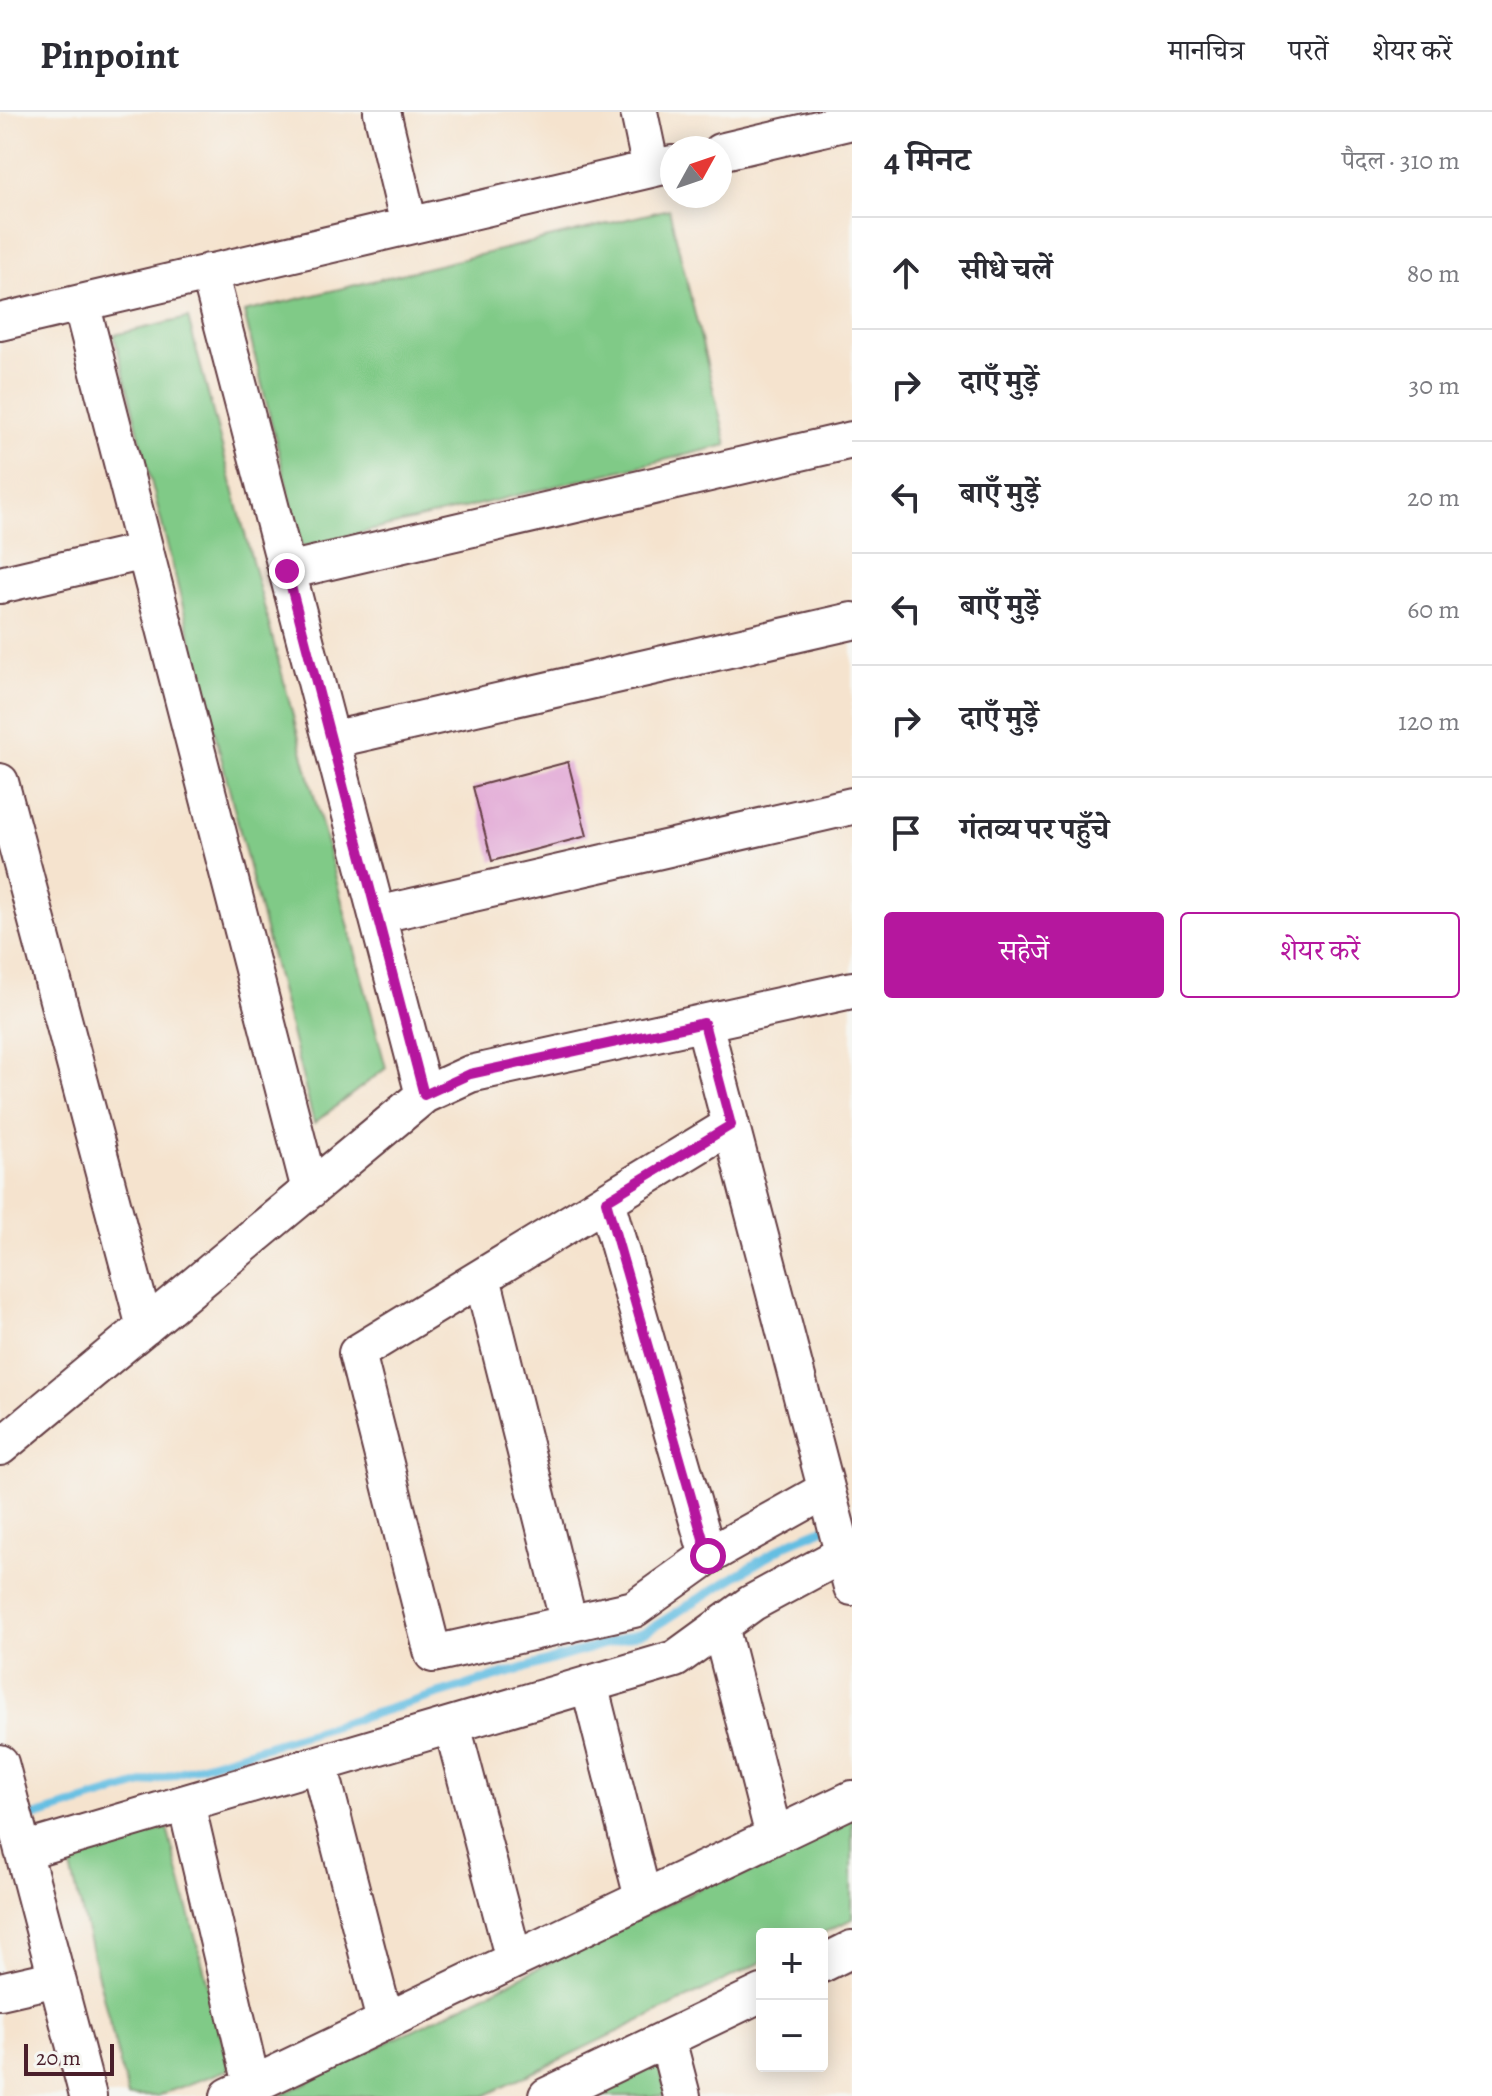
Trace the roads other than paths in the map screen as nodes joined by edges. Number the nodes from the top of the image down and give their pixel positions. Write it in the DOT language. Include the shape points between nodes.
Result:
graph roads {
  1 [pos="382,112"];
  2 [pos="639,112"];
  3 [pos="852,121"];
  4 [pos="732,149"];
  5 [pos="660,161"];
  6 [pos="660,166"];
  7 [pos="409,225"];
  8 [pos="209,272"];
  9 [pos="81,303"];
  10 [pos="0,322"];
  11 [pos="852,440"];
  12 [pos="145,551"];
  13 [pos="287,571"];
  14 [pos="0,585"];
  15 [pos="852,621"];
  16 [pos="331,740"];
  17 [pos="0,782"];
  18 [pos="852,806"];
  19 [pos="377,915"];
  20 [pos="852,990"];
  21 [pos="704,1023"];
  22 [pos="424,1095"];
  23 [pos="731,1125"];
  24 [pos="310,1190"];
  25 [pos="606,1201"];
  26 [pos="482,1277"];
  27 [pos="145,1327"];
  28 [pos="0,1447"];
  29 [pos="838,1534"];
  30 [pos="708,1556"];
  31 [pos="569,1624"];
  32 [pos="720,1626"];
  33 [pos="589,1684"];
  34 [pos="452,1725"];
  35 [pos="319,1764"];
  36 [pos="1,1771"];
  37 [pos="852,1799"];
  38 [pos="186,1803"];
  39 [pos="19,1833"];
  40 [pos="774,1836"];
  41 [pos="643,1898"];
  42 [pos="852,1949"];
  43 [pos="514,1960"];
  44 [pos="828,1961"];
  45 [pos="57,1978"];
  46 [pos="0,1991"];
  47 [pos="756,1996"];
  48 [pos="385,2021"];
  49 [pos="667,2039"];
  50 [pos="240,2090"];
  51 [pos="88,2096"];
  52 [pos="547,2096"];
  53 [pos="682,2096"];
  1 -- 7 [label="street"];
  2 -- 5 [label="street"];
  3 -- 4 [label="street"];
  6 -- 7 [label="street"];
  7 -- 8 [label="street"];
  8 -- 9 [label="street"];
  8 -- 13 [label="street"];
  9 -- 10 [label="street"];
  9 -- 12 [label="street"];
  11 -- 13 [label="street"];
  12 -- 14 [label="street"];
  12 -- 24 [label="street"];
  13 -- 16 [label="street"];
  15 -- 16 [label="street"];
  16 -- 19 [label="street"];
  17 -- 27 [label="street"];
  18 -- 19 [label="street"];
  19 -- 22 [label="street"];
  20 -- 21 [label="street"];
  21 -- 22 [label="street" via="470,1074"];
  21 -- 23 [label="street"];
  22 -- 24 [label="street"];
  23 -- 25 [label="street"];
  23 -- 29 [label="street"];
  24 -- 27 [label="street"];
  25 -- 26 [label="street"];
  25 -- 30 [label="street"];
  26 -- 31 [label="street"];
  26 -- 31 [label="street" via="357,1353 433,1654"];
  27 -- 28 [label="street"];
  29 -- 30 [label="street"];
  29 -- 32 [label="street"];
  30 -- 31 [label="street" via="634,1609"];
  32 -- 33 [label="street" via="675,1659"];
  32 -- 40 [label="street"];
  33 -- 34 [label="street"];
  33 -- 41 [label="street"];
  34 -- 35 [label="street"];
  34 -- 43 [label="street"];
  35 -- 38 [label="street"];
  35 -- 48 [label="street"];
  36 -- 39 [label="street"];
  37 -- 40 [label="street"];
  38 -- 39 [label="street"];
  38 -- 50 [label="street"];
  39 -- 45 [label="street"];
  40 -- 41 [label="street"];
  41 -- 43 [label="street"];
  42 -- 44 [label="street"];
  43 -- 48 [label="street"];
  45 -- 46 [label="street"];
  45 -- 51 [label="street"];
  47 -- 49 [label="street"];
  48 -- 50 [label="street"];
  49 -- 52 [label="street"];
  49 -- 53 [label="street"];
}
